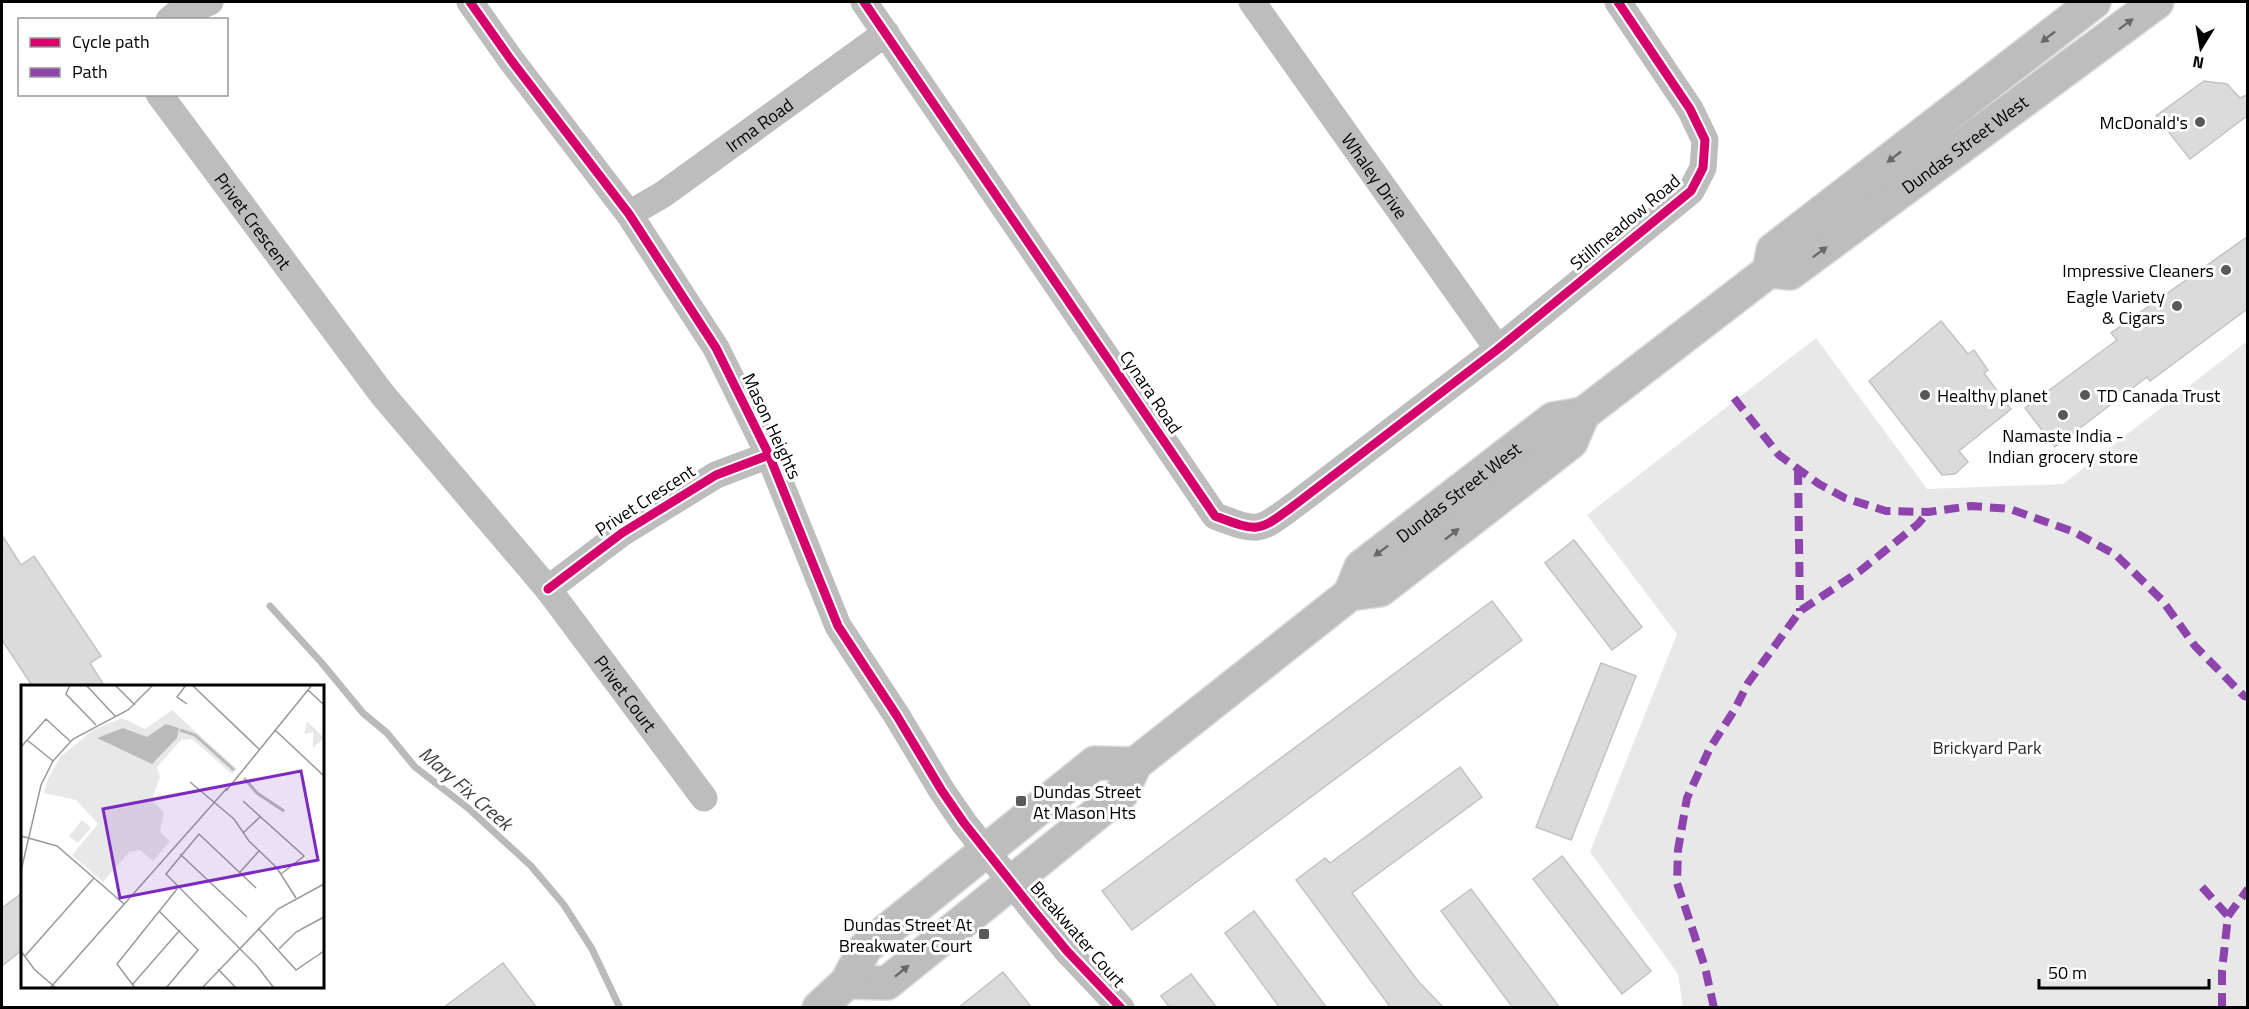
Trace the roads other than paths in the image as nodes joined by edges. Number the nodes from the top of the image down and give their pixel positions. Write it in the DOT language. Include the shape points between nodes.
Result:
graph roads {
  1 [pos="210,2"];
  2 [pos="470,2"];
  3 [pos="864,2"];
  4 [pos="1252,2"];
  5 [pos="1618,2"];
  6 [pos="2094,2"];
  7 [pos="2157,2"];
  8 [pos="171,18"];
  9 [pos="886,33"];
  10 [pos="160,96"];
  11 [pos="629,214"];
  12 [pos="1768,271"];
  13 [pos="1498,349"];
  14 [pos="769,455"];
  15 [pos="548,589"];
  16 [pos="1135,764"];
  17 [pos="704,798"];
  18 [pos="986,851"];
  19 [pos="1011,883"];
  20 [pos="847,982"];
  21 [pos="819,1008"];
  22 [pos="1121,1008"];
  1 -- 8 [label="street"];
  2 -- 11 [label="street, Mason Heights"];
  3 -- 9 [label="street, Cynara Road"];
  4 -- 13 [label="street, Whaley Drive"];
  5 -- 13 [label="street, Stillmeadow Road" via="1690,110 1705,140 1703,168 1691,191"];
  6 -- 12 [label="main road, Dundas Street West, one-way" via="1773,250"];
  12 -- 7 [label="main road, Dundas Street West, one-way" via="1790,273"];
  9 -- 11 [label="street, Irma Road" via="662,195"];
  9 -- 13 [label="street, Cynara Road" via="1215,516 1249,529 1267,526"];
  10 -- 15 [label="street, Privet Crescent" via="381,394"];
  11 -- 14 [label="street, Mason Heights" via="716,348"];
  12 -- 16 [label="main road, Dundas Street West" via="1583,414 1553,419 1361,567 1350,594"];
  14 -- 15 [label="street, Privet Crescent" via="716,475 622,533"];
  14 -- 18 [label="street, Mason Heights" via="838,626 942,791"];
  15 -- 17 [label="street, Privet Court"];
  16 -- 18 [label="main road" via="1095,763"];
  16 -- 19 [label="main road, Dundas Street West" via="1122,793"];
  18 -- 19 [label="street, Mason Heights"];
  18 -- 20 [label="main road" via="865,948"];
  20 -- 19 [label="main road, Dundas Street West, one-way" via="887,983"];
  19 -- 22 [label="street, Breakwater Court"];
  20 -- 21 [label="main road"];
}
